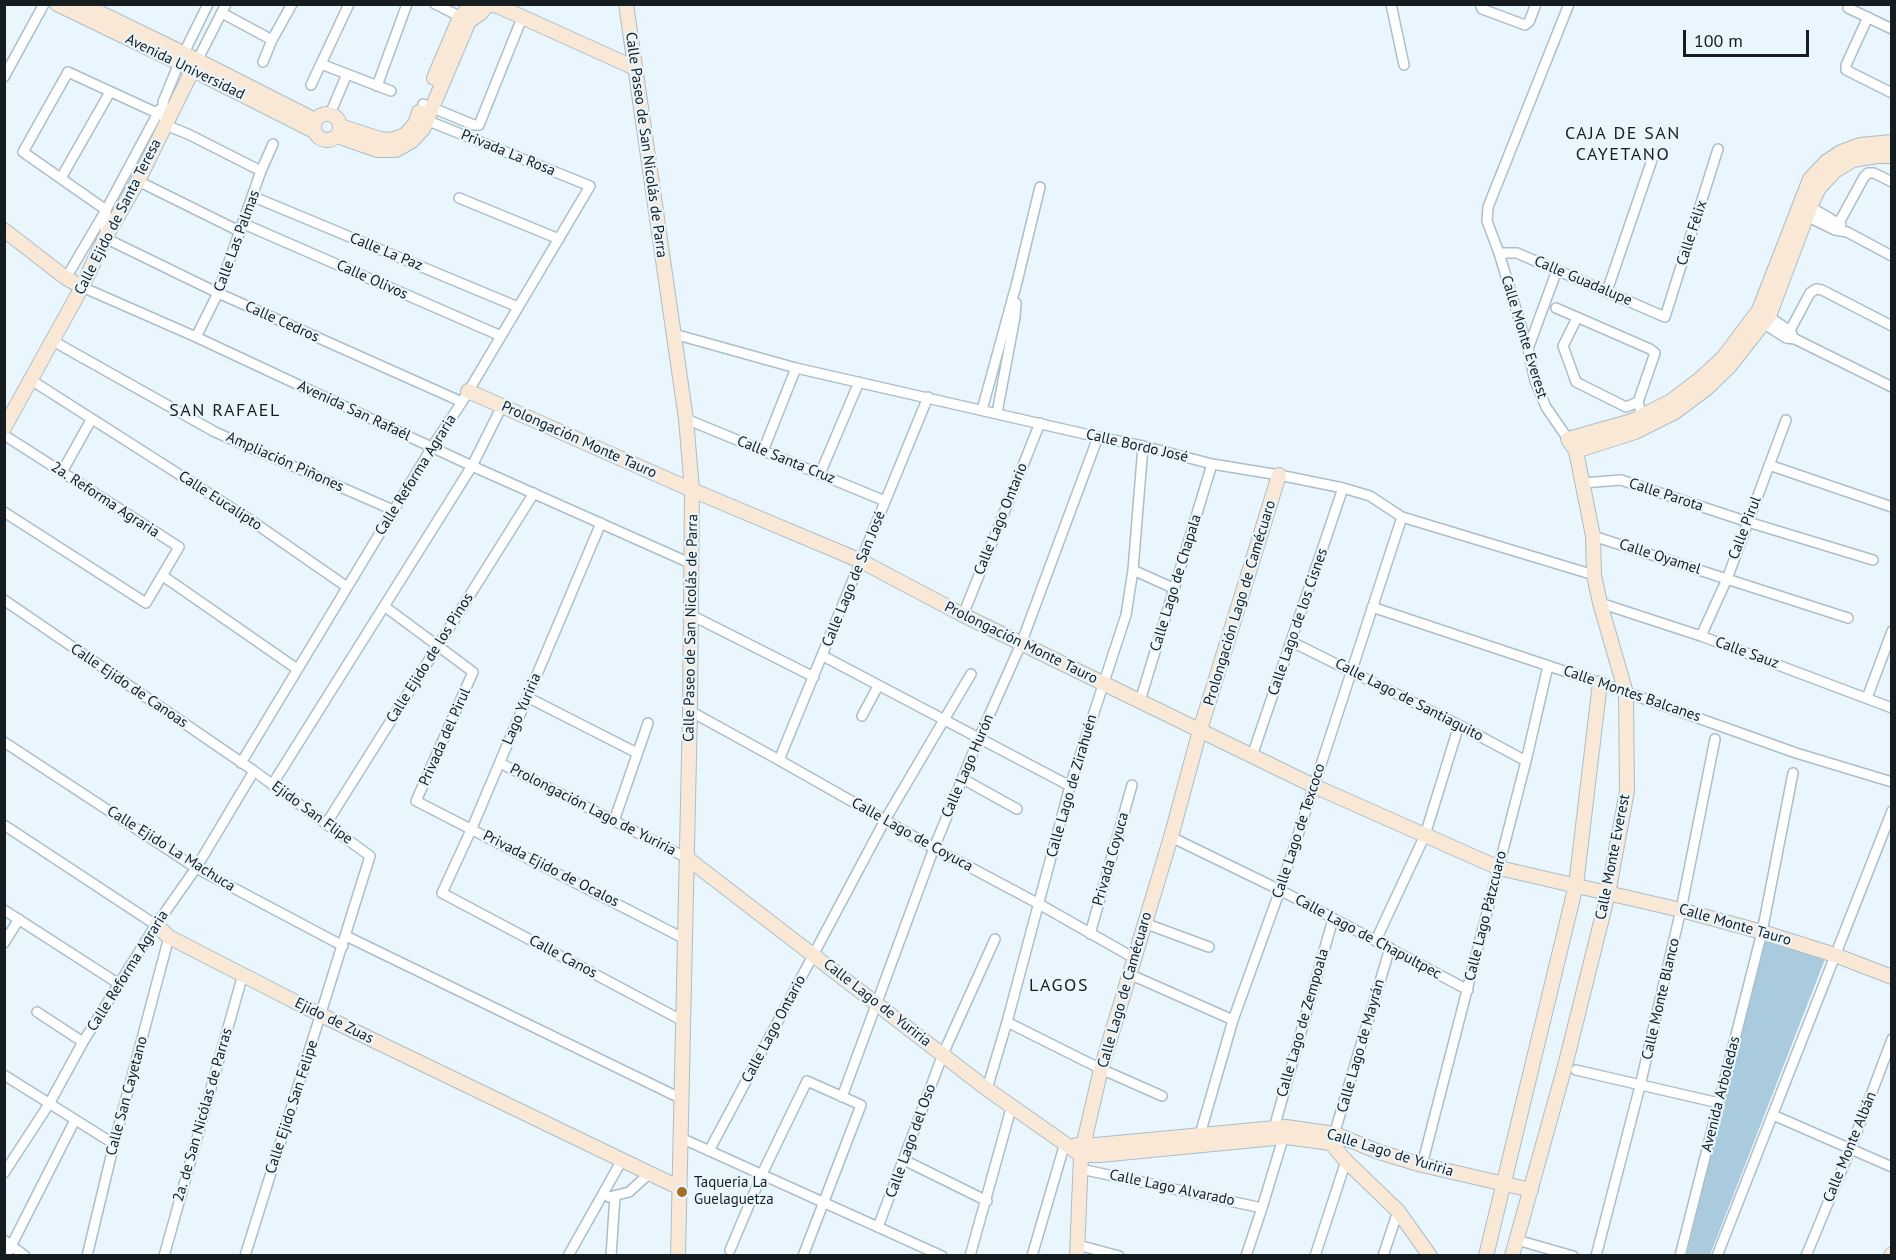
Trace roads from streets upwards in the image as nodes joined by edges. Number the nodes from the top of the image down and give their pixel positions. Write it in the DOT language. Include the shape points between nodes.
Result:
graph roads {
  1 [pos="44,4"];
  2 [pos="57,4"];
  3 [pos="82,4"];
  4 [pos="292,4"];
  5 [pos="349,4"];
  6 [pos="407,4"];
  7 [pos="435,4"];
  8 [pos="473,4"];
  9 [pos="626,4"];
  10 [pos="1391,4"];
  11 [pos="1536,4"];
  12 [pos="1569,4"];
  13 [pos="206,5"];
  14 [pos="487,5"];
  15 [pos="1480,5"];
  16 [pos="1848,8"];
  17 [pos="224,9"];
  18 [pos="1868,17"];
  19 [pos="522,18"];
  20 [pos="465,19"];
  21 [pos="1892,28"];
  22 [pos="272,39"];
  23 [pos="181,58"];
  24 [pos="263,62"];
  25 [pos="321,64"];
  26 [pos="1404,65"];
  27 [pos="195,66"];
  28 [pos="635,68"];
  29 [pos="347,74"];
  30 [pos="4,77"];
  31 [pos="311,85"];
  32 [pos="377,86"];
  33 [pos="391,91"];
  34 [pos="110,92"];
  35 [pos="1892,93"];
  36 [pos="426,110"];
  37 [pos="330,114"];
  38 [pos="161,119"];
  39 [pos="314,126"];
  40 [pos="339,131"];
  41 [pos="1892,142"];
  42 [pos="273,144"];
  43 [pos="1718,149"];
  44 [pos="1654,154"];
  45 [pos="1892,156"];
  46 [pos="261,171"];
  47 [pos="61,178"];
  48 [pos="138,180"];
  49 [pos="1892,182"];
  50 [pos="590,186"];
  51 [pos="1040,187"];
  52 [pos="254,198"];
  53 [pos="459,198"];
  54 [pos="1803,209"];
  55 [pos="106,210"];
  56 [pos="1837,226"];
  57 [pos="242,228"];
  58 [pos="4,230"];
  59 [pos="105,238"];
  60 [pos="559,239"];
  61 [pos="1499,253"];
  62 [pos="1892,256"];
  63 [pos="1557,270"];
  64 [pos="66,278"];
  65 [pos="1017,282"];
  66 [pos="82,287"];
  67 [pos="1607,291"];
  68 [pos="218,293"];
  69 [pos="518,307"];
  70 [pos="1556,308"];
  71 [pos="1665,317"];
  72 [pos="1761,317"];
  73 [pos="1577,318"];
  74 [pos="1892,326"];
  75 [pos="674,334"];
  76 [pos="501,336"];
  77 [pos="1791,336"];
  78 [pos="196,337"];
  79 [pos="53,341"];
  80 [pos="1528,349"];
  81 [pos="796,368"];
  82 [pos="31,380"];
  83 [pos="859,382"];
  84 [pos="1892,387"];
  85 [pos="465,397"];
  86 [pos="928,397"];
  87 [pos="1638,402"];
  88 [pos="502,406"];
  89 [pos="1626,407"];
  90 [pos="982,410"];
  91 [pos="997,413"];
  92 [pos="686,419"];
  93 [pos="91,420"];
  94 [pos="1786,420"];
  95 [pos="1040,423"];
  96 [pos="1639,424"];
  97 [pos="4,428"];
  98 [pos="4,435"];
  99 [pos="1098,437"];
  100 [pos="1572,445"];
  101 [pos="1143,446"];
  102 [pos="432,447"];
  103 [pos="764,451"];
  104 [pos="1212,464"];
  105 [pos="1769,465"];
  106 [pos="472,466"];
  107 [pos="62,472"];
  108 [pos="820,474"];
  109 [pos="1279,475"];
  110 [pos="1582,483"];
  111 [pos="1343,488"];
  112 [pos="692,490"];
  113 [pos="534,493"];
  114 [pos="885,501"];
  115 [pos="1892,507"];
  116 [pos="393,510"];
  117 [pos="4,512"];
  118 [pos="1402,517"];
  119 [pos="1748,522"];
  120 [pos="601,523"];
  121 [pos="1593,536"];
  122 [pos="1873,560"];
  123 [pos="861,561"];
  124 [pos="692,564"];
  125 [pos="1133,570"];
  126 [pos="1594,575"];
  127 [pos="163,576"];
  128 [pos="1726,579"];
  129 [pos="347,587"];
  130 [pos="1173,588"];
  131 [pos="4,600"];
  132 [pos="1600,603"];
  133 [pos="384,606"];
  134 [pos="1372,607"];
  135 [pos="691,615"];
  136 [pos="963,615"];
  137 [pos="1848,618"];
  138 [pos="1892,631"];
  139 [pos="1701,636"];
  140 [pos="1292,642"];
  141 [pos="1021,644"];
  142 [pos="438,645"];
  143 [pos="823,656"];
  144 [pos="1548,666"];
  145 [pos="297,669"];
  146 [pos="1351,670"];
  147 [pos="970,674"];
  148 [pos="814,677"];
  149 [pos="1102,683"];
  150 [pos="1600,683"];
  151 [pos="878,686"];
  152 [pos="1626,693"];
  153 [pos="527,697"];
  154 [pos="1867,698"];
  155 [pos="1140,701"];
  156 [pos="1892,708"];
  157 [pos="690,711"];
  158 [pos="862,716"];
  159 [pos="943,719"];
  160 [pos="648,723"];
  161 [pos="1459,725"];
  162 [pos="1200,730"];
  163 [pos="979,738"];
  164 [pos="1715,739"];
  165 [pos="4,742"];
  166 [pos="637,753"];
  167 [pos="1252,756"];
  168 [pos="779,760"];
  169 [pos="1526,761"];
  170 [pos="241,762"];
  171 [pos="500,763"];
  172 [pos="254,771"];
  173 [pos="1793,774"];
  174 [pos="963,778"];
  175 [pos="1892,782"];
  176 [pos="272,785"];
  177 [pos="1132,785"];
  178 [pos="1070,786"];
  179 [pos="1314,786"];
  180 [pos="416,801"];
  181 [pos="1017,808"];
  182 [pos="1892,811"];
  183 [pos="885,820"];
  184 [pos="614,821"];
  185 [pos="326,824"];
  186 [pos="4,825"];
  187 [pos="472,828"];
  188 [pos="1425,835"];
  189 [pos="1171,837"];
  190 [pos="934,848"];
  191 [pos="370,856"];
  192 [pos="687,858"];
  193 [pos="196,868"];
  194 [pos="1499,868"];
  195 [pos="1576,885"];
  196 [pos="1280,890"];
  197 [pos="442,894"];
  198 [pos="1608,894"];
  199 [pos="1039,903"];
  200 [pos="4,910"];
  201 [pos="1681,910"];
  202 [pos="19,919"];
  203 [pos="1333,919"];
  204 [pos="1144,922"];
  205 [pos="156,925"];
  206 [pos="1762,932"];
  207 [pos="1090,934"];
  208 [pos="346,936"];
  209 [pos="169,937"];
  210 [pos="685,939"];
  211 [pos="995,939"];
  212 [pos="1376,940"];
  213 [pos="4,943"];
  214 [pos="343,946"];
  215 [pos="1209,947"];
  216 [pos="1390,948"];
  217 [pos="814,954"];
  218 [pos="1835,955"];
  219 [pos="1134,958"];
  220 [pos="1129,974"];
  221 [pos="243,975"];
  222 [pos="1892,976"];
  223 [pos="119,984"];
  224 [pos="1468,990"];
  225 [pos="877,1004"];
  226 [pos="37,1012"];
  227 [pos="321,1015"];
  228 [pos="1233,1020"];
  229 [pos="684,1021"];
  230 [pos="1007,1022"];
  231 [pos="1892,1039"];
  232 [pos="83,1042"];
  233 [pos="943,1054"];
  234 [pos="1101,1069"];
  235 [pos="1576,1070"];
  236 [pos="4,1075"];
  237 [pos="1640,1086"];
  238 [pos="987,1089"];
  239 [pos="1162,1096"];
  240 [pos="842,1097"];
  241 [pos="682,1099"];
  242 [pos="1719,1103"];
  243 [pos="49,1104"];
  244 [pos="1012,1105"];
  245 [pos="1773,1115"];
  246 [pos="75,1120"];
  247 [pos="1281,1131"];
  248 [pos="681,1138"];
  249 [pos="1333,1138"];
  250 [pos="1199,1141"];
  251 [pos="114,1144"];
  252 [pos="1067,1144"];
  253 [pos="709,1150"];
  254 [pos="1850,1150"];
  255 [pos="1082,1156"];
  256 [pos="621,1160"];
  257 [pos="904,1160"];
  258 [pos="1346,1161"];
  259 [pos="1422,1165"];
  260 [pos="1892,1167"];
  261 [pos="4,1173"];
  262 [pos="650,1173"];
  263 [pos="762,1174"];
  264 [pos="1503,1184"];
  265 [pos="680,1188"];
  266 [pos="1531,1190"];
  267 [pos="615,1196"];
  268 [pos="600,1199"];
  269 [pos="987,1201"];
  270 [pos="824,1203"];
  271 [pos="1262,1208"];
  272 [pos="1398,1211"];
  273 [pos="878,1227"];
  274 [pos="1517,1240"];
  275 [pos="8,1242"];
  276 [pos="730,1250"];
  277 [pos="1078,1250"];
  278 [pos="6,1256"];
  279 [pos="25,1256"];
  280 [pos="87,1256"];
  281 [pos="164,1256"];
  282 [pos="245,1256"];
  283 [pos="567,1256"];
  284 [pos="611,1256"];
  285 [pos="678,1256"];
  286 [pos="804,1256"];
  287 [pos="942,1256"];
  288 [pos="970,1256"];
  289 [pos="1032,1256"];
  290 [pos="1119,1256"];
  291 [pos="1246,1256"];
  292 [pos="1315,1256"];
  293 [pos="1383,1256"];
  294 [pos="1430,1256"];
  295 [pos="1486,1256"];
  296 [pos="1512,1256"];
  297 [pos="1573,1256"];
  298 [pos="1596,1256"];
  299 [pos="1680,1256"];
  300 [pos="1717,1256"];
  301 [pos="1806,1256"];
  1 -- 30 [label="street"];
  2 -- 23 [label="street, Avenida Universidad"];
  3 -- 23 [label="street, Avenida Universidad"];
  4 -- 22 [label="street"];
  5 -- 25 [label="street"];
  6 -- 32 [label="street"];
  7 -- 20 [label="street"];
  8 -- 20 [label="street"];
  9 -- 28 [label="street, Calle Paseo de San Nicolás de Parra"];
  10 -- 26 [label="street"];
  11 -- 15 [label="street" via="1525,25"];
  12 -- 61 [label="street, Calle Monte Everest" via="1488,207 1487,221"];
  13 -- 23 [label="street"];
  14 -- 19 [label="street"];
  14 -- 20 [label="street" via="482,13"];
  16 -- 18 [label="street"];
  17 -- 22 [label="street"];
  17 -- 27 [label="street, Calle Ejido de Santa Teresa"];
  18 -- 21 [label="street"];
  18 -- 35 [label="street" via="1846,70"];
  19 -- 28 [label="street"];
  19 -- 36 [label="street" via="479,125"];
  20 -- 36 [label="street"];
  22 -- 24 [label="street"];
  23 -- 27 [label="street, Avenida Universidad"];
  23 -- 38 [label="street" via="163,102"];
  25 -- 29 [label="street"];
  25 -- 31 [label="street"];
  27 -- 38 [label="street, Calle Ejido de Santa Teresa"];
  27 -- 39 [label="street, Avenida Universidad"];
  28 -- 75 [label="street, Calle Paseo de San Nicolás de Parra"];
  29 -- 32 [label="street"];
  29 -- 37 [label="street"];
  32 -- 33 [label="street"];
  34 -- 38 [label="street"];
  34 -- 47 [label="street"];
  34 -- 47 [label="street" via="68,72 23,152"];
  36 -- 40 [label="street" via="423,129 396,150 377,150"];
  36 -- 50 [label="street, Privada La Rosa"];
  37 -- 39 [label="street" via="324,114"];
  37 -- 40 [label="street" via="335,116"];
  38 -- 46 [label="street"];
  38 -- 48 [label="street, Calle Ejido de Santa Teresa"];
  38 -- 55 [label="street"];
  39 -- 40 [label="street" via="321,140 327,141"];
  41 -- 54 [label="street" via="1860,145 1826,162 1810,179"];
  42 -- 46 [label="street, Calle Las Palmas"];
  43 -- 71 [label="street, Calle Félix"];
  44 -- 67 [label="street"];
  45 -- 54 [label="street" via="1853,160 1835,171"];
  46 -- 52 [label="street, Calle Las Palmas"];
  47 -- 55 [label="street"];
  48 -- 57 [label="street, Calle Olivos"];
  48 -- 59 [label="street, Calle Ejido de Santa Teresa"];
  49 -- 56 [label="street" via="1868,173"];
  50 -- 60 [label="street, Calle Reforma Agraria"];
  51 -- 65 [label="street"];
  52 -- 57 [label="street, Calle Las Palmas"];
  52 -- 69 [label="street, Calle La Paz"];
  53 -- 60 [label="street"];
  54 -- 56 [label="street"];
  54 -- 72 [label="street" via="1773,308"];
  55 -- 59 [label="street"];
  55 -- 64 [label="street"];
  56 -- 62 [label="street"];
  57 -- 68 [label="street, Calle Las Palmas"];
  57 -- 76 [label="street, Calle Olivos"];
  58 -- 64 [label="street"];
  59 -- 66 [label="street, Calle Ejido de Santa Teresa"];
  59 -- 68 [label="street, Calle Cedros"];
  60 -- 69 [label="street, Calle Reforma Agraria"];
  61 -- 63 [label="street, Calle Guadalupe" via="1517,253"];
  61 -- 80 [label="street, Calle Monte Everest"];
  63 -- 67 [label="street, Calle Guadalupe"];
  63 -- 80 [label="street"];
  64 -- 66 [label="street"];
  65 -- 90 [label="street"];
  65 -- 91 [label="street" via="1015,317"];
  66 -- 78 [label="street, Avenida San Rafaél"];
  66 -- 79 [label="street, Calle Ejido de Santa Teresa"];
  67 -- 71 [label="street, Calle Guadalupe"];
  68 -- 78 [label="street, Calle Las Palmas"];
  68 -- 85 [label="street, Calle Cedros"];
  69 -- 76 [label="street, Calle Reforma Agraria"];
  70 -- 73 [label="street"];
  72 -- 77 [label="street"];
  72 -- 96 [label="street" via="1729,367 1706,389 1675,412"];
  73 -- 87 [label="street" via="1655,353"];
  73 -- 89 [label="street" via="1563,346 1576,382"];
  74 -- 77 [label="street" via="1816,289 1810,293"];
  75 -- 81 [label="street, Calle Bordo José"];
  75 -- 92 [label="street, Calle Paseo de San Nicolás de Parra"];
  76 -- 85 [label="street, Calle Reforma Agraria"];
  77 -- 84 [label="street"];
  78 -- 102 [label="street, Avenida San Rafaél"];
  79 -- 82 [label="street, Calle Ejido de Santa Teresa"];
  79 -- 116 [label="street, Ampliación Piñones" via="215,432"];
  80 -- 100 [label="street, Calle Monte Everest" via="1546,407"];
  81 -- 83 [label="street, Calle Bordo José"];
  81 -- 103 [label="street"];
  82 -- 93 [label="street, Calle Eucalipto"];
  82 -- 97 [label="street, Calle Ejido de Santa Teresa"];
  83 -- 86 [label="street, Calle Bordo José"];
  83 -- 108 [label="street"];
  85 -- 88 [label="street, Prolongación Monte Tauro"];
  85 -- 102 [label="street, Calle Reforma Agraria"];
  86 -- 90 [label="street, Calle Bordo José"];
  86 -- 114 [label="street, Calle Lago de San José"];
  87 -- 89 [label="street"];
  87 -- 96 [label="street"];
  88 -- 106 [label="street"];
  88 -- 112 [label="street, Prolongación Monte Tauro"];
  89 -- 96 [label="street"];
  90 -- 91 [label="street, Calle Bordo José"];
  91 -- 95 [label="street, Calle Bordo José"];
  92 -- 103 [label="street, Calle Santa Cruz"];
  92 -- 112 [label="street, Calle Paseo de San Nicolás de Parra"];
  93 -- 107 [label="street"];
  93 -- 129 [label="street, Calle Eucalipto" via="249,519"];
  94 -- 105 [label="street, Calle Pirul"];
  95 -- 99 [label="street, Calle Bordo José"];
  95 -- 136 [label="street, Calle Lago Ontario"];
  96 -- 100 [label="street"];
  98 -- 107 [label="street, 2a. Reforma Agraria"];
  99 -- 101 [label="street, Calle Bordo José"];
  99 -- 141 [label="street, Calle Lago Hurón"];
  100 -- 110 [label="street, Calle Monte Everest"];
  101 -- 104 [label="street, Calle Bordo José"];
  101 -- 125 [label="street, Calle Lago de Zirahuén"];
  102 -- 106 [label="street, Avenida San Rafaél"];
  102 -- 116 [label="street, Calle Reforma Agraria"];
  103 -- 108 [label="street, Calle Santa Cruz"];
  104 -- 109 [label="street, Calle Bordo José"];
  104 -- 130 [label="street, Calle Lago de Chapala"];
  105 -- 115 [label="street"];
  105 -- 119 [label="street, Calle Pirul"];
  106 -- 113 [label="street, Avenida San Rafaél"];
  106 -- 133 [label="street"];
  107 -- 127 [label="street, 2a. Reforma Agraria" via="179,547"];
  108 -- 114 [label="street, Calle Santa Cruz"];
  109 -- 111 [label="street, Calle Bordo José"];
  109 -- 162 [label="street, Prolongación Lago de Camécuaro"];
  110 -- 119 [label="street, Calle Parota" via="1621,480"];
  110 -- 121 [label="street, Calle Monte Everest"];
  111 -- 118 [label="street, Calle Bordo José" via="1370,496"];
  111 -- 140 [label="street, Calle Lago de los Cisnes"];
  112 -- 123 [label="street, Prolongación Monte Tauro"];
  112 -- 124 [label="street, Calle Paseo de San Nicolás de Parra"];
  113 -- 120 [label="street, Avenida San Rafaél"];
  113 -- 142 [label="street, Calle Ejido de los Pinos"];
  114 -- 123 [label="street, Calle Lago de San José"];
  116 -- 129 [label="street, Calle Reforma Agraria"];
  117 -- 127 [label="street" via="146,603"];
  118 -- 126 [label="street, Calle Bordo José"];
  118 -- 134 [label="street, Calle Lago de Texcoco"];
  119 -- 122 [label="street, Calle Parota"];
  119 -- 128 [label="street, Calle Pirul"];
  120 -- 124 [label="street, Avenida San Rafaél"];
  120 -- 153 [label="street, Lago Yuriria"];
  121 -- 126 [label="street, Calle Monte Everest"];
  121 -- 128 [label="street, Calle Oyamel"];
  123 -- 136 [label="street, Prolongación Monte Tauro"];
  123 -- 143 [label="street, Calle Lago de San José"];
  124 -- 135 [label="street, Calle Paseo de San Nicolás de Parra"];
  125 -- 130 [label="street"];
  125 -- 149 [label="street, Calle Lago de Zirahuén" via="1126,615"];
  126 -- 132 [label="street, Calle Monte Everest"];
  127 -- 145 [label="street"];
  128 -- 137 [label="street, Calle Oyamel"];
  128 -- 139 [label="street, Calle Pirul"];
  129 -- 145 [label="street, Calle Reforma Agraria"];
  130 -- 155 [label="street, Calle Lago de Chapala"];
  131 -- 170 [label="street, Calle Ejido de Canoas"];
  132 -- 139 [label="street, Calle Sauz"];
  132 -- 152 [label="street, Calle Monte Everest"];
  133 -- 142 [label="street"];
  133 -- 176 [label="street"];
  134 -- 144 [label="street, Calle Montes Balcanes"];
  134 -- 146 [label="street, Calle Lago de Texcoco"];
  135 -- 148 [label="street"];
  135 -- 157 [label="street, Calle Paseo de San Nicolás de Parra"];
  136 -- 141 [label="street, Prolongación Monte Tauro"];
  138 -- 154 [label="street"];
  139 -- 154 [label="street, Calle Sauz"];
  140 -- 146 [label="street, Calle Lago de Santiaguito"];
  140 -- 167 [label="street, Calle Lago de los Cisnes"];
  141 -- 149 [label="street, Prolongación Monte Tauro"];
  141 -- 163 [label="street, Calle Lago Hurón"];
  142 -- 180 [label="street, Privada del Pirul" via="473,672"];
  142 -- 185 [label="street, Calle Ejido de los Pinos"];
  143 -- 148 [label="street, Calle Lago de San José"];
  143 -- 151 [label="street"];
  144 -- 150 [label="street, Calle Montes Balcanes"];
  144 -- 169 [label="street, Calle Lago Pátzcuaro"];
  145 -- 170 [label="street, Calle Reforma Agraria"];
  146 -- 161 [label="street, Calle Lago de Santiaguito"];
  146 -- 179 [label="street, Calle Lago de Texcoco"];
  147 -- 159 [label="street, Calle Lago Ontario"];
  148 -- 168 [label="street, Calle Lago de San José"];
  149 -- 155 [label="street, Prolongación Monte Tauro"];
  149 -- 178 [label="street, Calle Lago de Zirahuén"];
  150 -- 152 [label="street, Calle Montes Balcanes"];
  150 -- 195 [label="street, Calle Monte Everest"];
  151 -- 158 [label="street"];
  151 -- 159 [label="street"];
  152 -- 175 [label="street, Calle Montes Balcanes"];
  152 -- 198 [label="street, Calle Monte Everest" via="1627,791"];
  153 -- 166 [label="street"];
  153 -- 171 [label="street, Lago Yuriria"];
  154 -- 156 [label="street, Calle Sauz"];
  155 -- 162 [label="street, Prolongación Monte Tauro"];
  157 -- 168 [label="street, Calle Lago de Coyuca"];
  157 -- 192 [label="street, Calle Paseo de San Nicolás de Parra"];
  159 -- 163 [label="street"];
  159 -- 183 [label="street, Calle Lago Ontario"];
  160 -- 166 [label="street"];
  161 -- 169 [label="street, Calle Lago de Santiaguito"];
  161 -- 188 [label="street"];
  162 -- 167 [label="street, Prolongación Monte Tauro"];
  162 -- 189 [label="street, Calle Lago de Camécuaro"];
  163 -- 174 [label="street, Calle Lago Hurón"];
  163 -- 178 [label="street"];
  164 -- 201 [label="street, Calle Monte Blanco"];
  165 -- 193 [label="street, Calle Ejido La Machuca"];
  166 -- 184 [label="street"];
  167 -- 179 [label="street, Prolongación Monte Tauro"];
  168 -- 183 [label="street, Calle Lago de Coyuca"];
  169 -- 194 [label="street, Calle Lago Pátzcuaro"];
  170 -- 172 [label="street, Calle Ejido de Canoas"];
  171 -- 184 [label="street, Prolongación Lago de Yuriria"];
  171 -- 187 [label="street, Lago Yuriria"];
  172 -- 176 [label="street, Ejido San Flipe"];
  172 -- 193 [label="street, Calle Reforma Agraria"];
  173 -- 206 [label="street, Avenida Arboledas"];
  174 -- 181 [label="street"];
  174 -- 190 [label="street, Calle Lago Hurón"];
  176 -- 185 [label="street, Ejido San Flipe"];
  177 -- 207 [label="street, Privada Coyuca"];
  178 -- 199 [label="street, Calle Lago de Zirahuén"];
  179 -- 188 [label="street, Prolongación Monte Tauro"];
  179 -- 196 [label="street, Calle Lago de Texcoco"];
  180 -- 187 [label="street, Privada Ejido de Ocalos"];
  182 -- 218 [label="street"];
  183 -- 190 [label="street, Calle Lago de Coyuca"];
  183 -- 217 [label="street, Calle Lago Ontario"];
  184 -- 192 [label="street, Prolongación Lago de Yuriria"];
  185 -- 191 [label="street, Ejido San Flipe"];
  186 -- 205 [label="street, Ejido de Zuas"];
  187 -- 197 [label="street, Lago Yuriria"];
  187 -- 210 [label="street, Privada Ejido de Ocalos"];
  188 -- 194 [label="street, Prolongación Monte Tauro"];
  188 -- 212 [label="street"];
  189 -- 196 [label="street, Calle Lago de Chapultpec"];
  189 -- 204 [label="street, Calle Lago de Camécuaro"];
  190 -- 199 [label="street, Calle Lago de Coyuca"];
  190 -- 225 [label="street, Calle Lago Hurón"];
  191 -- 208 [label="street, Calle Ejido San Felipe"];
  192 -- 210 [label="street, Calle Paseo de San Nicolás de Parra"];
  192 -- 217 [label="street, Calle Lago de Yuriria"];
  193 -- 205 [label="street, Calle Reforma Agraria"];
  193 -- 214 [label="street, Calle Ejido La Machuca"];
  194 -- 195 [label="street, Prolongación Monte Tauro"];
  194 -- 224 [label="street, Calle Lago Pátzcuaro"];
  195 -- 198 [label="street, Calle Monte Tauro"];
  195 -- 264 [label="street, Calle Monte Everest"];
  196 -- 203 [label="street, Calle Lago de Chapultpec"];
  196 -- 228 [label="street, Calle Lago de Texcoco"];
  197 -- 229 [label="street, Calle Canos"];
  198 -- 201 [label="street, Calle Monte Tauro"];
  198 -- 266 [label="street, Calle Monte Everest"];
  199 -- 207 [label="street, Calle Lago de Coyuca"];
  199 -- 230 [label="street, Calle Lago de Zirahuén"];
  200 -- 202 [label="street"];
  201 -- 206 [label="street, Calle Monte Tauro"];
  201 -- 237 [label="street, Calle Monte Blanco"];
  202 -- 213 [label="street"];
  202 -- 223 [label="street"];
  203 -- 212 [label="street, Calle Lago de Chapultpec"];
  203 -- 247 [label="street, Calle Lago de Zempoala"];
  204 -- 215 [label="street"];
  204 -- 219 [label="street, Calle Lago de Camécuaro"];
  205 -- 209 [label="street, Ejido de Zuas"];
  205 -- 223 [label="street, Calle Reforma Agraria"];
  206 -- 218 [label="street, Calle Monte Tauro"];
  206 -- 242 [label="street, Avenida Arboledas"];
  207 -- 219 [label="street, Calle Lago de Coyuca"];
  208 -- 214 [label="street, Calle Ejido San Felipe"];
  208 -- 241 [label="street"];
  209 -- 221 [label="street, Ejido de Zuas"];
  209 -- 251 [label="street, Calle San Cayetano"];
  210 -- 229 [label="street, Calle Paseo de San Nicolás de Parra"];
  211 -- 233 [label="street, Calle Lago del Oso"];
  212 -- 216 [label="street, Calle Lago de Chapultpec"];
  214 -- 227 [label="street, Calle Ejido San Felipe"];
  216 -- 224 [label="street, Calle Lago de Chapultpec"];
  216 -- 249 [label="street, Calle Lago de Mayrán"];
  217 -- 225 [label="street, Calle Lago de Yuriria"];
  217 -- 253 [label="street, Calle Lago Ontario"];
  218 -- 222 [label="street, Calle Monte Tauro"];
  218 -- 245 [label="street"];
  219 -- 220 [label="street, Calle Lago de Camécuaro"];
  220 -- 228 [label="street"];
  220 -- 234 [label="street, Calle Lago de Camécuaro"];
  221 -- 227 [label="street, Ejido de Zuas"];
  221 -- 281 [label="street, 2a. de San Nicólas de Parras"];
  223 -- 232 [label="street, Calle Reforma Agraria"];
  224 -- 259 [label="street, Calle Lago Pátzcuaro"];
  225 -- 233 [label="street, Calle Lago de Yuriria"];
  225 -- 240 [label="street, Calle Lago Hurón"];
  226 -- 232 [label="street"];
  227 -- 256 [label="street, Ejido de Zuas"];
  227 -- 282 [label="street, Calle Ejido San Felipe"];
  228 -- 250 [label="street, Calle Lago de Texcoco"];
  229 -- 241 [label="street, Calle Paseo de San Nicolás de Parra"];
  230 -- 234 [label="street"];
  230 -- 238 [label="street, Calle Lago de Zirahuén"];
  231 -- 254 [label="street, Calle Monte Albán"];
  232 -- 243 [label="street, Calle Reforma Agraria"];
  233 -- 238 [label="street, Calle Lago de Yuriria"];
  233 -- 257 [label="street, Calle Lago del Oso"];
  234 -- 239 [label="street"];
  234 -- 255 [label="street, Calle Lago de Camécuaro"];
  235 -- 237 [label="street"];
  236 -- 243 [label="street"];
  237 -- 242 [label="street"];
  237 -- 298 [label="street, Calle Monte Blanco"];
  238 -- 244 [label="street, Calle Lago de Yuriria"];
  240 -- 263 [label="street" via="807,1081"];
  240 -- 270 [label="street" via="861,1105"];
  241 -- 248 [label="street, Calle Paseo de San Nicolás de Parra"];
  242 -- 299 [label="street, Avenida Arboledas"];
  243 -- 246 [label="street"];
  243 -- 261 [label="street, Calle Reforma Agraria"];
  244 -- 252 [label="street, Calle Lago de Yuriria"];
  244 -- 269 [label="street"];
  245 -- 254 [label="street"];
  245 -- 300 [label="street"];
  246 -- 251 [label="street"];
  246 -- 275 [label="street"];
  247 -- 249 [label="street, Calle Lago de Yuriria"];
  247 -- 250 [label="street, Calle Lago de Yuriria"];
  247 -- 271 [label="street, Calle Lago de Zempoala"];
  248 -- 253 [label="street"];
  248 -- 265 [label="street, Calle Paseo de San Nicolás de Parra"];
  249 -- 258 [label="street"];
  249 -- 259 [label="street, Calle Lago de Yuriria"];
  250 -- 255 [label="street, Calle Lago de Yuriria"];
  251 -- 280 [label="street, Calle San Cayetano"];
  252 -- 255 [label="street, Calle Lago de Yuriria"];
  252 -- 289 [label="street"];
  253 -- 263 [label="street"];
  254 -- 260 [label="street"];
  254 -- 301 [label="street, Calle Monte Albán"];
  255 -- 271 [label="street, Calle Lago Alvarado"];
  255 -- 277 [label="street, Calle Lago de Camécuaro"];
  256 -- 262 [label="street, Ejido de Zuas"];
  256 -- 268 [label="street"];
  257 -- 269 [label="street"];
  257 -- 273 [label="street, Calle Lago del Oso"];
  258 -- 272 [label="street"];
  258 -- 292 [label="street"];
  259 -- 264 [label="street, Calle Lago de Yuriria"];
  262 -- 265 [label="street, Ejido de Zuas"];
  262 -- 267 [label="street" via="629,1192"];
  263 -- 270 [label="street"];
  263 -- 276 [label="street"];
  264 -- 266 [label="street, Calle Lago de Yuriria"];
  264 -- 295 [label="street, Calle Monte Everest"];
  265 -- 285 [label="street, Calle Paseo de San Nicolás de Parra"];
  266 -- 274 [label="street, Calle Monte Everest"];
  267 -- 268 [label="street"];
  267 -- 284 [label="street"];
  268 -- 283 [label="street"];
  269 -- 288 [label="street"];
  270 -- 273 [label="street"];
  270 -- 286 [label="street"];
  271 -- 291 [label="street, Calle Lago de Zempoala"];
  272 -- 293 [label="street"];
  272 -- 294 [label="street"];
  273 -- 287 [label="street"];
  274 -- 296 [label="street, Calle Monte Everest"];
  274 -- 297 [label="street"];
  275 -- 278 [label="street"];
  275 -- 279 [label="street"];
  277 -- 290 [label="street"];
}
